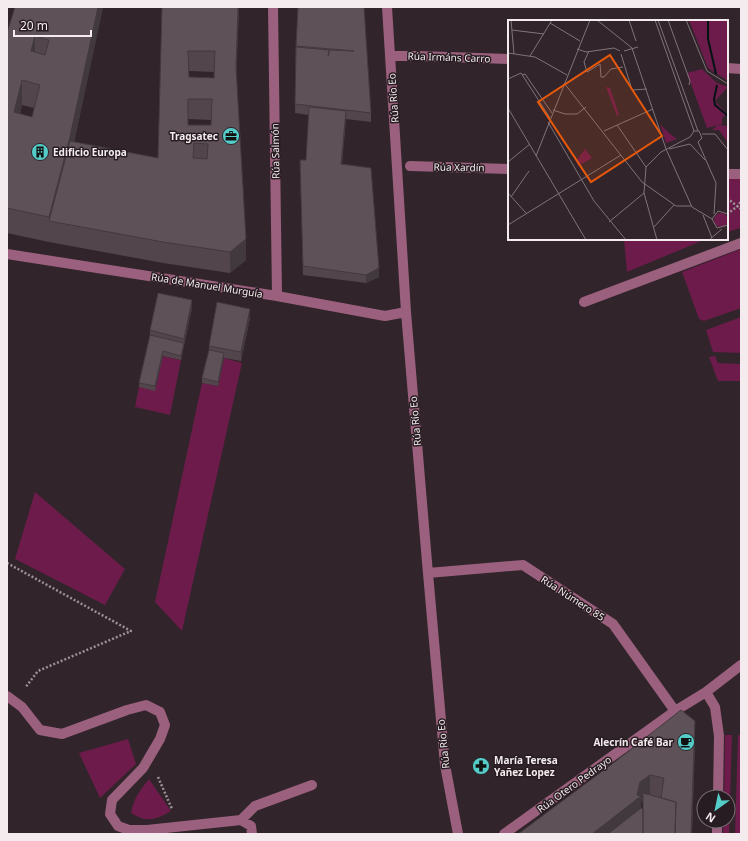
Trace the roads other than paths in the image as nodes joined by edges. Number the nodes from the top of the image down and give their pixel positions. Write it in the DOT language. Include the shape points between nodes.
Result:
graph roads {
  1 [pos="273,7"];
  2 [pos="387,7"];
  3 [pos="390,56"];
  4 [pos="508,60"];
  5 [pos="728,68"];
  6 [pos="741,69"];
  7 [pos="410,166"];
  8 [pos="508,169"];
  9 [pos="728,174"];
  10 [pos="741,174"];
  11 [pos="741,243"];
  12 [pos="7,254"];
  13 [pos="277,296"];
  14 [pos="584,302"];
  15 [pos="406,312"];
  16 [pos="428,573"];
  17 [pos="741,667"];
  18 [pos="706,692"];
  19 [pos="11,699"];
  20 [pos="675,711"];
  21 [pos="312,785"];
  22 [pos="718,789"];
  23 [pos="241,820"];
  24 [pos="252,834"];
  25 [pos="458,834"];
  26 [pos="504,834"];
  1 -- 13 [label="street, Rúa Salmón"];
  2 -- 3 [label="street, Rúa Río Eo"];
  3 -- 4 [label="street, Rúa Irmáns Carro"];
  3 -- 15 [label="street, Rúa Río Eo"];
  5 -- 6 [label="street"];
  7 -- 8 [label="street, Rúa Xardín"];
  9 -- 10 [label="street"];
  11 -- 14 [label="street"];
  12 -- 13 [label="street, Rúa de Manuel Murguía"];
  13 -- 15 [label="street, Rúa de Manuel Murguía" via="385,316"];
  15 -- 16 [label="street, Rúa Río Eo"];
  16 -- 20 [label="street, Rúa Número 85" via="524,566 613,624"];
  16 -- 25 [label="street, Rúa Río Eo" via="445,765"];
  17 -- 18 [label="street, Rúa Otero Pedrayo"];
  18 -- 20 [label="street, Rúa Otero Pedrayo"];
  18 -- 22 [label="street" via="715,707 719,736"];
  19 -- 23 [label="street" via="22,706 40,730 62,734 146,705 160,712 165,725 160,739 143,768 112,800 110,814 118,826 129,830 147,830"];
  20 -- 26 [label="street, Rúa Otero Pedrayo"];
  21 -- 23 [label="street" via="254,806"];
  23 -- 24 [label="street" via="251,826"];
}
